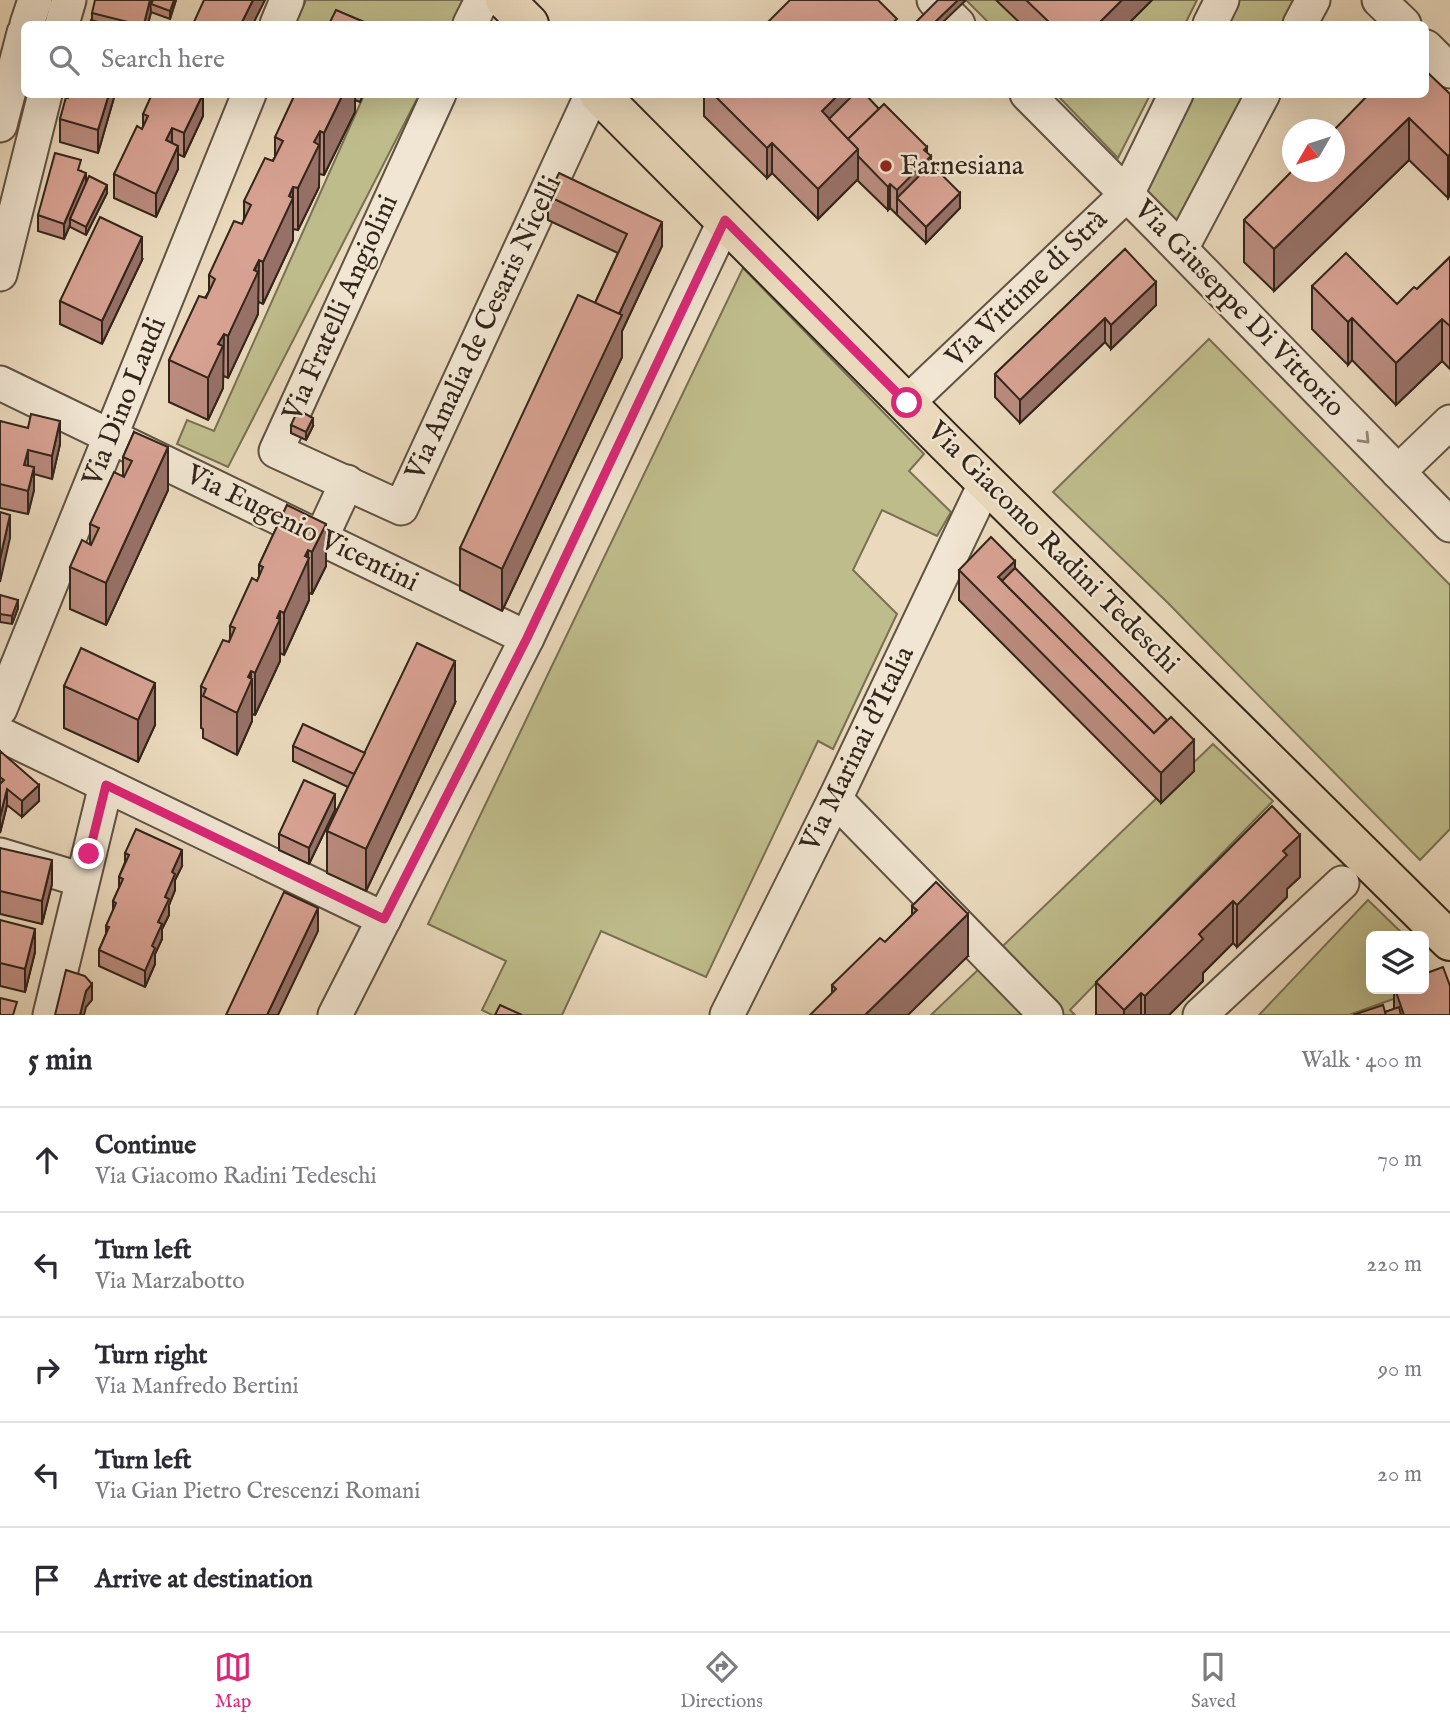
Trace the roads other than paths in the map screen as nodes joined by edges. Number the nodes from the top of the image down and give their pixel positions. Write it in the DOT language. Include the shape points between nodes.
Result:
graph roads {
  1 [pos="35,0"];
  2 [pos="69,0"];
  3 [pos="287,0"];
  4 [pos="482,0"];
  5 [pos="505,0"];
  6 [pos="934,0"];
  7 [pos="1222,0"];
  8 [pos="1313,0"];
  9 [pos="1379,0"];
  10 [pos="27,21"];
  11 [pos="63,21"];
  12 [pos="278,21"];
  13 [pos="472,21"];
  14 [pos="526,21"];
  15 [pos="955,21"];
  16 [pos="1212,21"];
  17 [pos="1302,21"];
  18 [pos="1401,21"];
  19 [pos="19,44"];
  20 [pos="1429,50"];
  21 [pos="1450,71"];
  22 [pos="44,98"];
  23 [pos="247,98"];
  24 [pos="437,98"];
  25 [pos="590,98"];
  26 [pos="603,98"];
  27 [pos="1031,98"];
  28 [pos="1174,98"];
  29 [pos="1261,98"];
  30 [pos="0,125"];
  31 [pos="1127,194"];
  32 [pos="725,220"];
  33 [pos="1181,249"];
  34 [pos="0,274"];
  35 [pos="0,383"];
  36 [pos="907,403"];
  37 [pos="1450,422"];
  38 [pos="111,437"];
  39 [pos="1398,472"];
  40 [pos="347,482"];
  41 [pos="986,482"];
  42 [pos="1450,525"];
  43 [pos="321,538"];
  44 [pos="527,638"];
  45 [pos="0,709"];
  46 [pos="0,734"];
  47 [pos="106,785"];
  48 [pos="835,799"];
  49 [pos="0,855"];
  50 [pos="82,880"];
  51 [pos="1342,883"];
  52 [pos="384,919"];
  53 [pos="1450,941"];
  54 [pos="50,1015"];
  55 [pos="335,1015"];
  56 [pos="727,1015"];
  57 [pos="1046,1015"];
  58 [pos="1200,1015"];
  1 -- 10 [label="street"];
  2 -- 11 [label="street"];
  3 -- 12 [label="street"];
  4 -- 13 [label="street"];
  5 -- 14 [label="main road"];
  6 -- 15 [label="street"];
  7 -- 16 [label="street"];
  8 -- 17 [label="street"];
  9 -- 18 [label="street"];
  19 -- 30 [label="street"];
  20 -- 21 [label="street"];
  22 -- 34 [label="street"];
  23 -- 38 [label="street, Via Dino Laudi"];
  24 -- 40 [label="street, Via Fratelli Angiolini" via="276,451"];
  25 -- 40 [label="street, Via Amalia de Cesaris Nicelli" via="401,508"];
  26 -- 32 [label="main road, Via Giacomo Radini Tedeschi"];
  27 -- 31 [label="street, Via Giuseppe Di Vittorio"];
  28 -- 31 [label="street, Via Vittime di Strà"];
  29 -- 33 [label="street"];
  31 -- 33 [label="street, Via Giuseppe Di Vittorio"];
  31 -- 36 [label="street, Via Vittime di Strà"];
  32 -- 36 [label="main road, Via Giacomo Radini Tedeschi"];
  32 -- 44 [label="street"];
  33 -- 39 [label="street, Via Giuseppe Di Vittorio, one-way"];
  35 -- 38 [label="street, Via Eugenio Vicentini"];
  36 -- 41 [label="main road, Via Giacomo Radini Tedeschi"];
  37 -- 39 [label="street"];
  38 -- 43 [label="street, Via Eugenio Vicentini"];
  38 -- 45 [label="street, Via Dino Laudi"];
  39 -- 42 [label="street, Via Giuseppe Di Vittorio"];
  40 -- 43 [label="street"];
  41 -- 48 [label="street, Via Marinai d'Italia"];
  41 -- 53 [label="main road, Via Giacomo Radini Tedeschi"];
  43 -- 44 [label="street, Via Eugenio Vicentini"];
  44 -- 52 [label="street"];
  46 -- 47 [label="street"];
  47 -- 50 [label="street"];
  47 -- 52 [label="street"];
  48 -- 56 [label="street, Via Marinai d'Italia"];
  48 -- 57 [label="street"];
  49 -- 50 [label="street"];
  50 -- 54 [label="street"];
  51 -- 58 [label="street"];
  52 -- 55 [label="street"];
}
